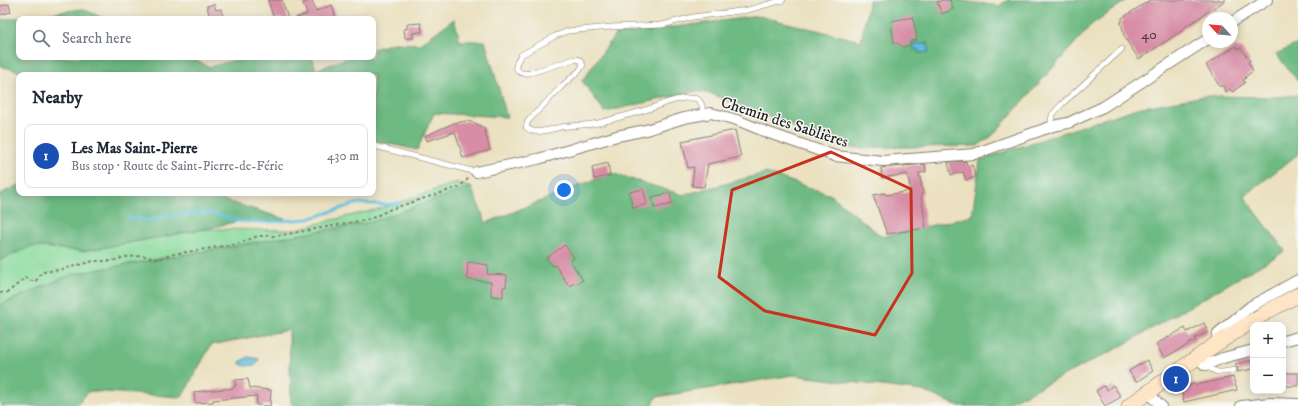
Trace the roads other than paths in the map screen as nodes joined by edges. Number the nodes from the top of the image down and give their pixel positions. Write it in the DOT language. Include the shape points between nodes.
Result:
graph roads {
  1 [pos="783,0"];
  2 [pos="1267,0"];
  3 [pos="1238,18"];
  4 [pos="1202,43"];
  5 [pos="1122,49"];
  6 [pos="703,114"];
  7 [pos="1053,126"];
  8 [pos="376,147"];
  9 [pos="476,172"];
  10 [pos="1298,280"];
  11 [pos="1298,295"];
  12 [pos="1298,337"];
  13 [pos="1286,340"];
  14 [pos="1216,344"];
  15 [pos="1250,351"];
  16 [pos="1201,361"];
  17 [pos="1234,370"];
  18 [pos="1148,393"];
  19 [pos="1298,404"];
  20 [pos="1129,406"];
  21 [pos="1161,406"];
  22 [pos="1241,406"];
  1 -- 6 [label="lane" via="748,10 662,25 568,31 530,50 517,62 518,72 523,74 575,59 580,60 583,65 531,116 526,127 534,131 597,123 673,100 698,99"];
  2 -- 3 [label="street"];
  4 -- 7 [label="street, Chemin des Sablières" via="1102,107 1068,123"];
  5 -- 7 [label="lane" via="1052,115"];
  6 -- 7 [label="street, Chemin des Sablières" via="711,112 737,120 835,156 883,161 974,154"];
  6 -- 9 [label="street, Chemin des Sablières" via="538,159"];
  8 -- 9 [label="lane"];
  10 -- 14 [label="street" via="1251,306 1218,333"];
  11 -- 14 [label="street"];
  12 -- 13 [label="street"];
  14 -- 16 [label="street"];
  15 -- 16 [label="street"];
  16 -- 17 [label="lane" via="1220,373"];
  16 -- 18 [label="street"];
  18 -- 20 [label="street"];
  18 -- 21 [label="street"];
  19 -- 22 [label="street"];
}
